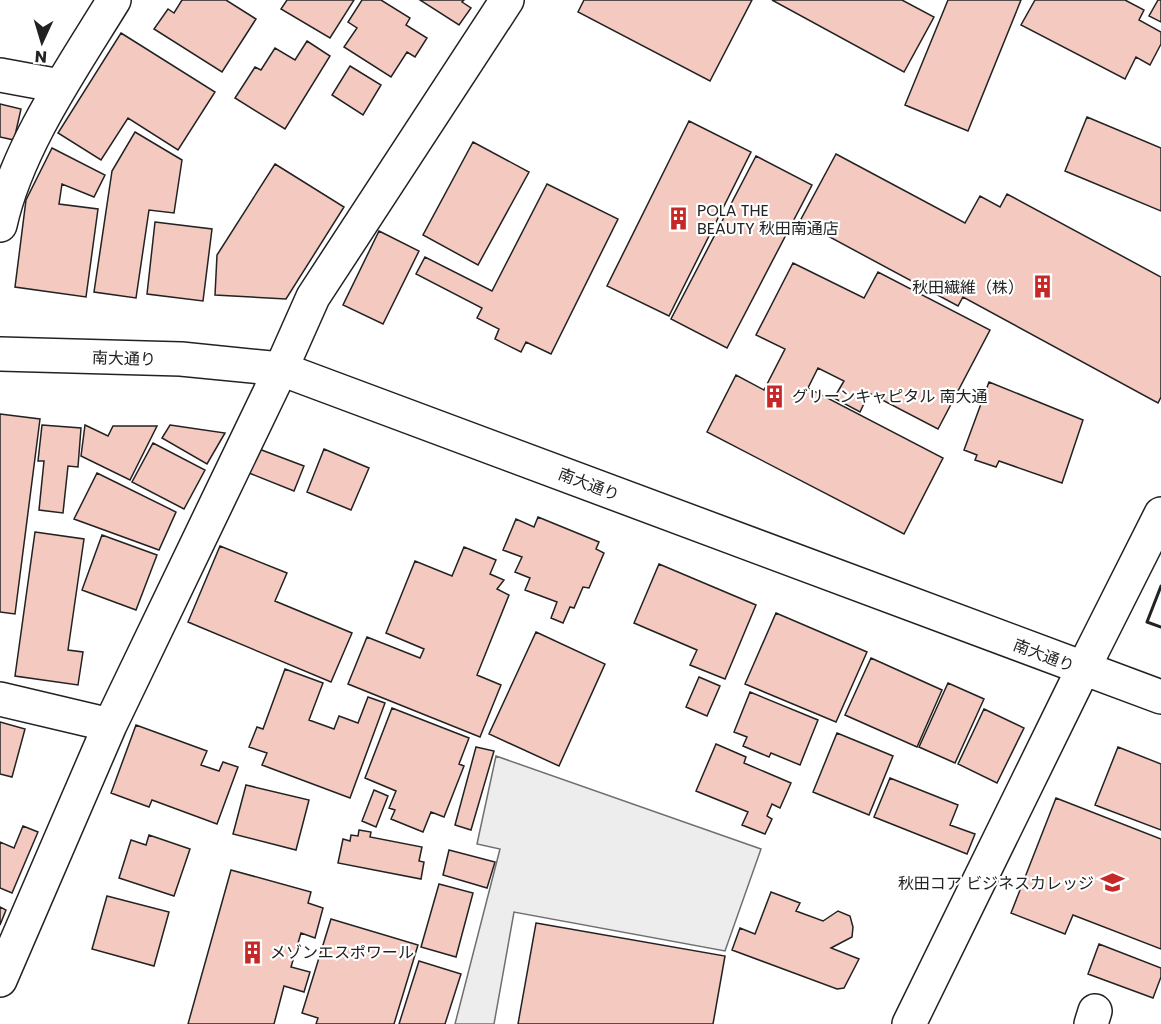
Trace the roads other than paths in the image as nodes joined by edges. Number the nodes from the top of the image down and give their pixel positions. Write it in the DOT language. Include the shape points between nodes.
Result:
graph roads {
  1 [pos="114,0"];
  2 [pos="507,0"];
  3 [pos="0,75"];
  4 [pos="60,86"];
  5 [pos="0,225"];
  6 [pos="0,354"];
  7 [pos="281,369"];
  8 [pos="1161,514"];
  9 [pos="1083,669"];
  10 [pos="1161,697"];
  11 [pos="0,699"];
  12 [pos="110,725"];
  13 [pos="0,980"];
  14 [pos="909,1024"];
  1 -- 4 [label="street"];
  2 -- 7 [label="street" via="313,297"];
  3 -- 4 [label="street"];
  4 -- 5 [label="street" via="22,161"];
  6 -- 7 [label="street, 南大通り" via="181,359"];
  7 -- 9 [label="street, 南大通り"];
  7 -- 12 [label="street"];
  8 -- 9 [label="street"];
  9 -- 10 [label="street, 南大通り"];
  9 -- 14 [label="street"];
  11 -- 12 [label="street"];
  12 -- 13 [label="street"];
}
